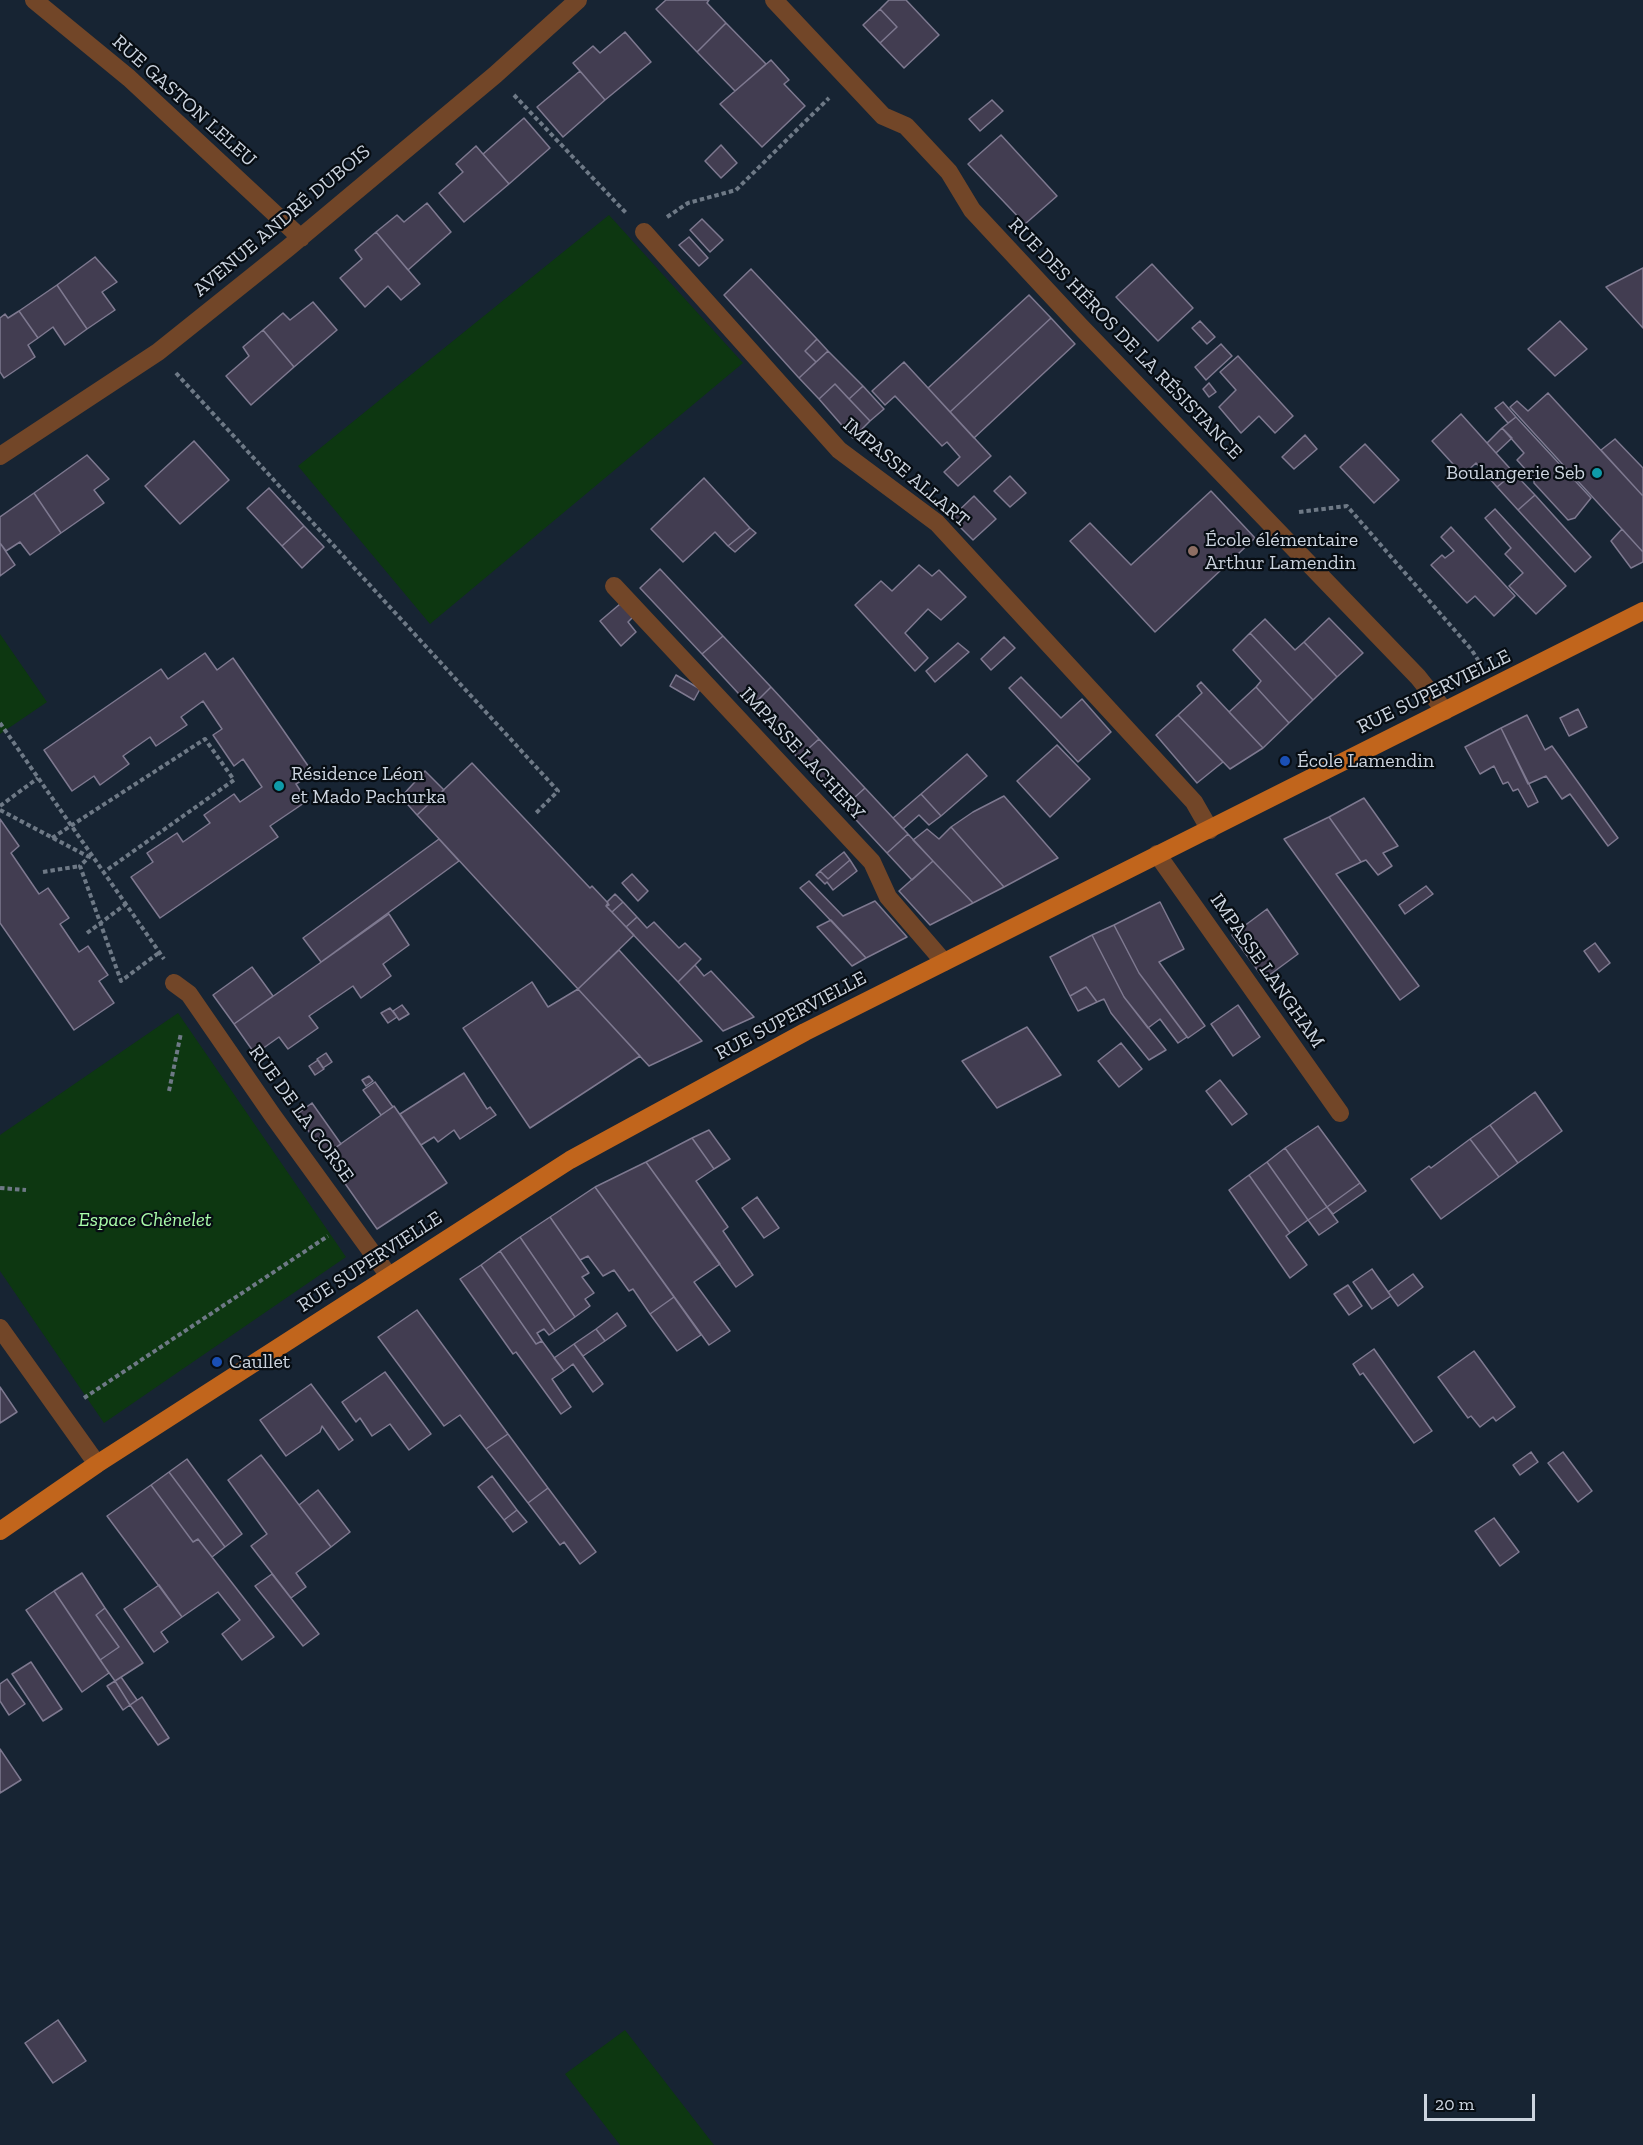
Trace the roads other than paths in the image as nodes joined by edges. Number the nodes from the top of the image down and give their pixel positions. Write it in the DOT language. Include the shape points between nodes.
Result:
graph roads {
  1 [pos="34,0"];
  2 [pos="578,0"];
  3 [pos="774,0"];
  4 [pos="644,232"];
  5 [pos="301,238"];
  6 [pos="0,456"];
  7 [pos="614,586"];
  8 [pos="1643,611"];
  9 [pos="1445,711"];
  10 [pos="1210,830"];
  11 [pos="1157,854"];
  12 [pos="944,962"];
  13 [pos="174,983"];
  14 [pos="1340,1113"];
  15 [pos="389,1276"];
  16 [pos="0,1328"];
  17 [pos="97,1464"];
  18 [pos="0,1531"];
  1 -- 5 [label="street, RUE GASTON LELEU" via="129,78"];
  2 -- 5 [label="street, AVENUE ANDRÉ DUBOIS"];
  3 -- 9 [label="street, RUE DES HÉROS DE LA RÉSISTANCE" via="883,116 906,126 949,172 972,210 1418,677"];
  4 -- 10 [label="street, IMPASSE ALLART" via="839,450 937,523 1194,802"];
  5 -- 6 [label="street, AVENUE ANDRÉ DUBOIS" via="158,352"];
  7 -- 12 [label="street, IMPASSE LACHERY" via="872,862 888,897"];
  8 -- 9 [label="main road, RUE SUPERVIELLE"];
  9 -- 10 [label="main road, RUE SUPERVIELLE"];
  10 -- 11 [label="main road, RUE SUPERVIELLE"];
  11 -- 12 [label="main road, RUE SUPERVIELLE"];
  11 -- 14 [label="street, IMPASSE LANGHAM"];
  12 -- 15 [label="main road, RUE SUPERVIELLE" via="805,1032 570,1160"];
  13 -- 15 [label="street, RUE DE LA CORSE" via="189,994"];
  15 -- 17 [label="main road, RUE SUPERVIELLE"];
  16 -- 17 [label="street"];
  17 -- 18 [label="main road, RUE SUPERVIELLE"];
}
